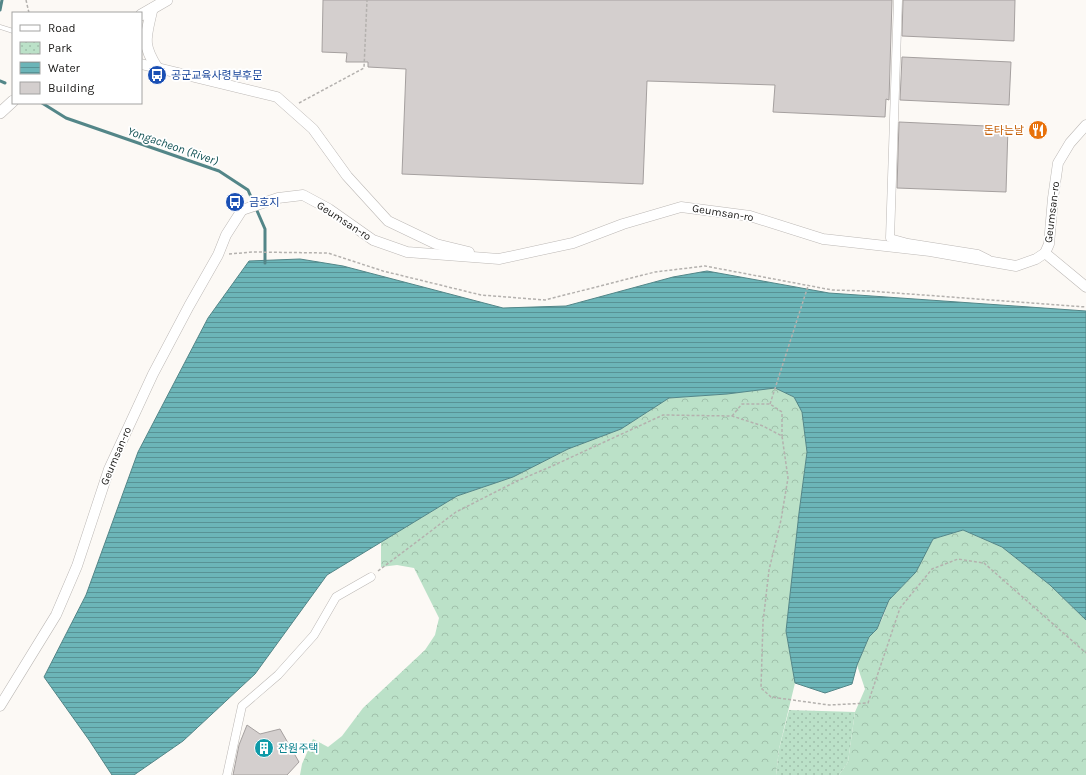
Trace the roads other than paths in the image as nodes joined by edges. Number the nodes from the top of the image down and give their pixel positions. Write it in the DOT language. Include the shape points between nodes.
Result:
graph roads {
  1 [pos="168,0"];
  2 [pos="898,0"];
  3 [pos="152,9"];
  4 [pos="142,14"];
  5 [pos="0,27"];
  6 [pos="12,31"];
  7 [pos="142,64"];
  8 [pos="157,68"];
  9 [pos="12,102"];
  10 [pos="0,113"];
  11 [pos="1086,125"];
  12 [pos="1045,253"];
  13 [pos="499,259"];
  14 [pos="996,263"];
  15 [pos="1086,286"];
  16 [pos="371,577"];
  17 [pos="0,706"];
  18 [pos="227,775"];
  1 -- 3 [label="main road"];
  2 -- 14 [label="street" via="890,238 978,254"];
  3 -- 4 [label="main road"];
  3 -- 8 [label="main road" via="146,46"];
  5 -- 6 [label="lane"];
  7 -- 8 [label="street"];
  8 -- 13 [label="street" via="277,97 313,129 347,176 388,221 436,244"];
  9 -- 10 [label="main road"];
  11 -- 12 [label="street, Geumsan-ro" via="1070,143 1058,163 1049,244"];
  12 -- 14 [label="street, Geumsan-ro" via="1016,266"];
  12 -- 15 [label="street"];
  13 -- 14 [label="street, Geumsan-ro" via="574,243 623,224 680,207 750,216 823,238 930,251"];
  13 -- 17 [label="street, Geumsan-ro" via="407,252 373,240 329,209 303,196 278,198 242,210 226,235 218,255 154,374 109,469 77,566 56,615"];
  16 -- 18 [label="street" via="336,597 314,635 278,675 242,706"];
}
